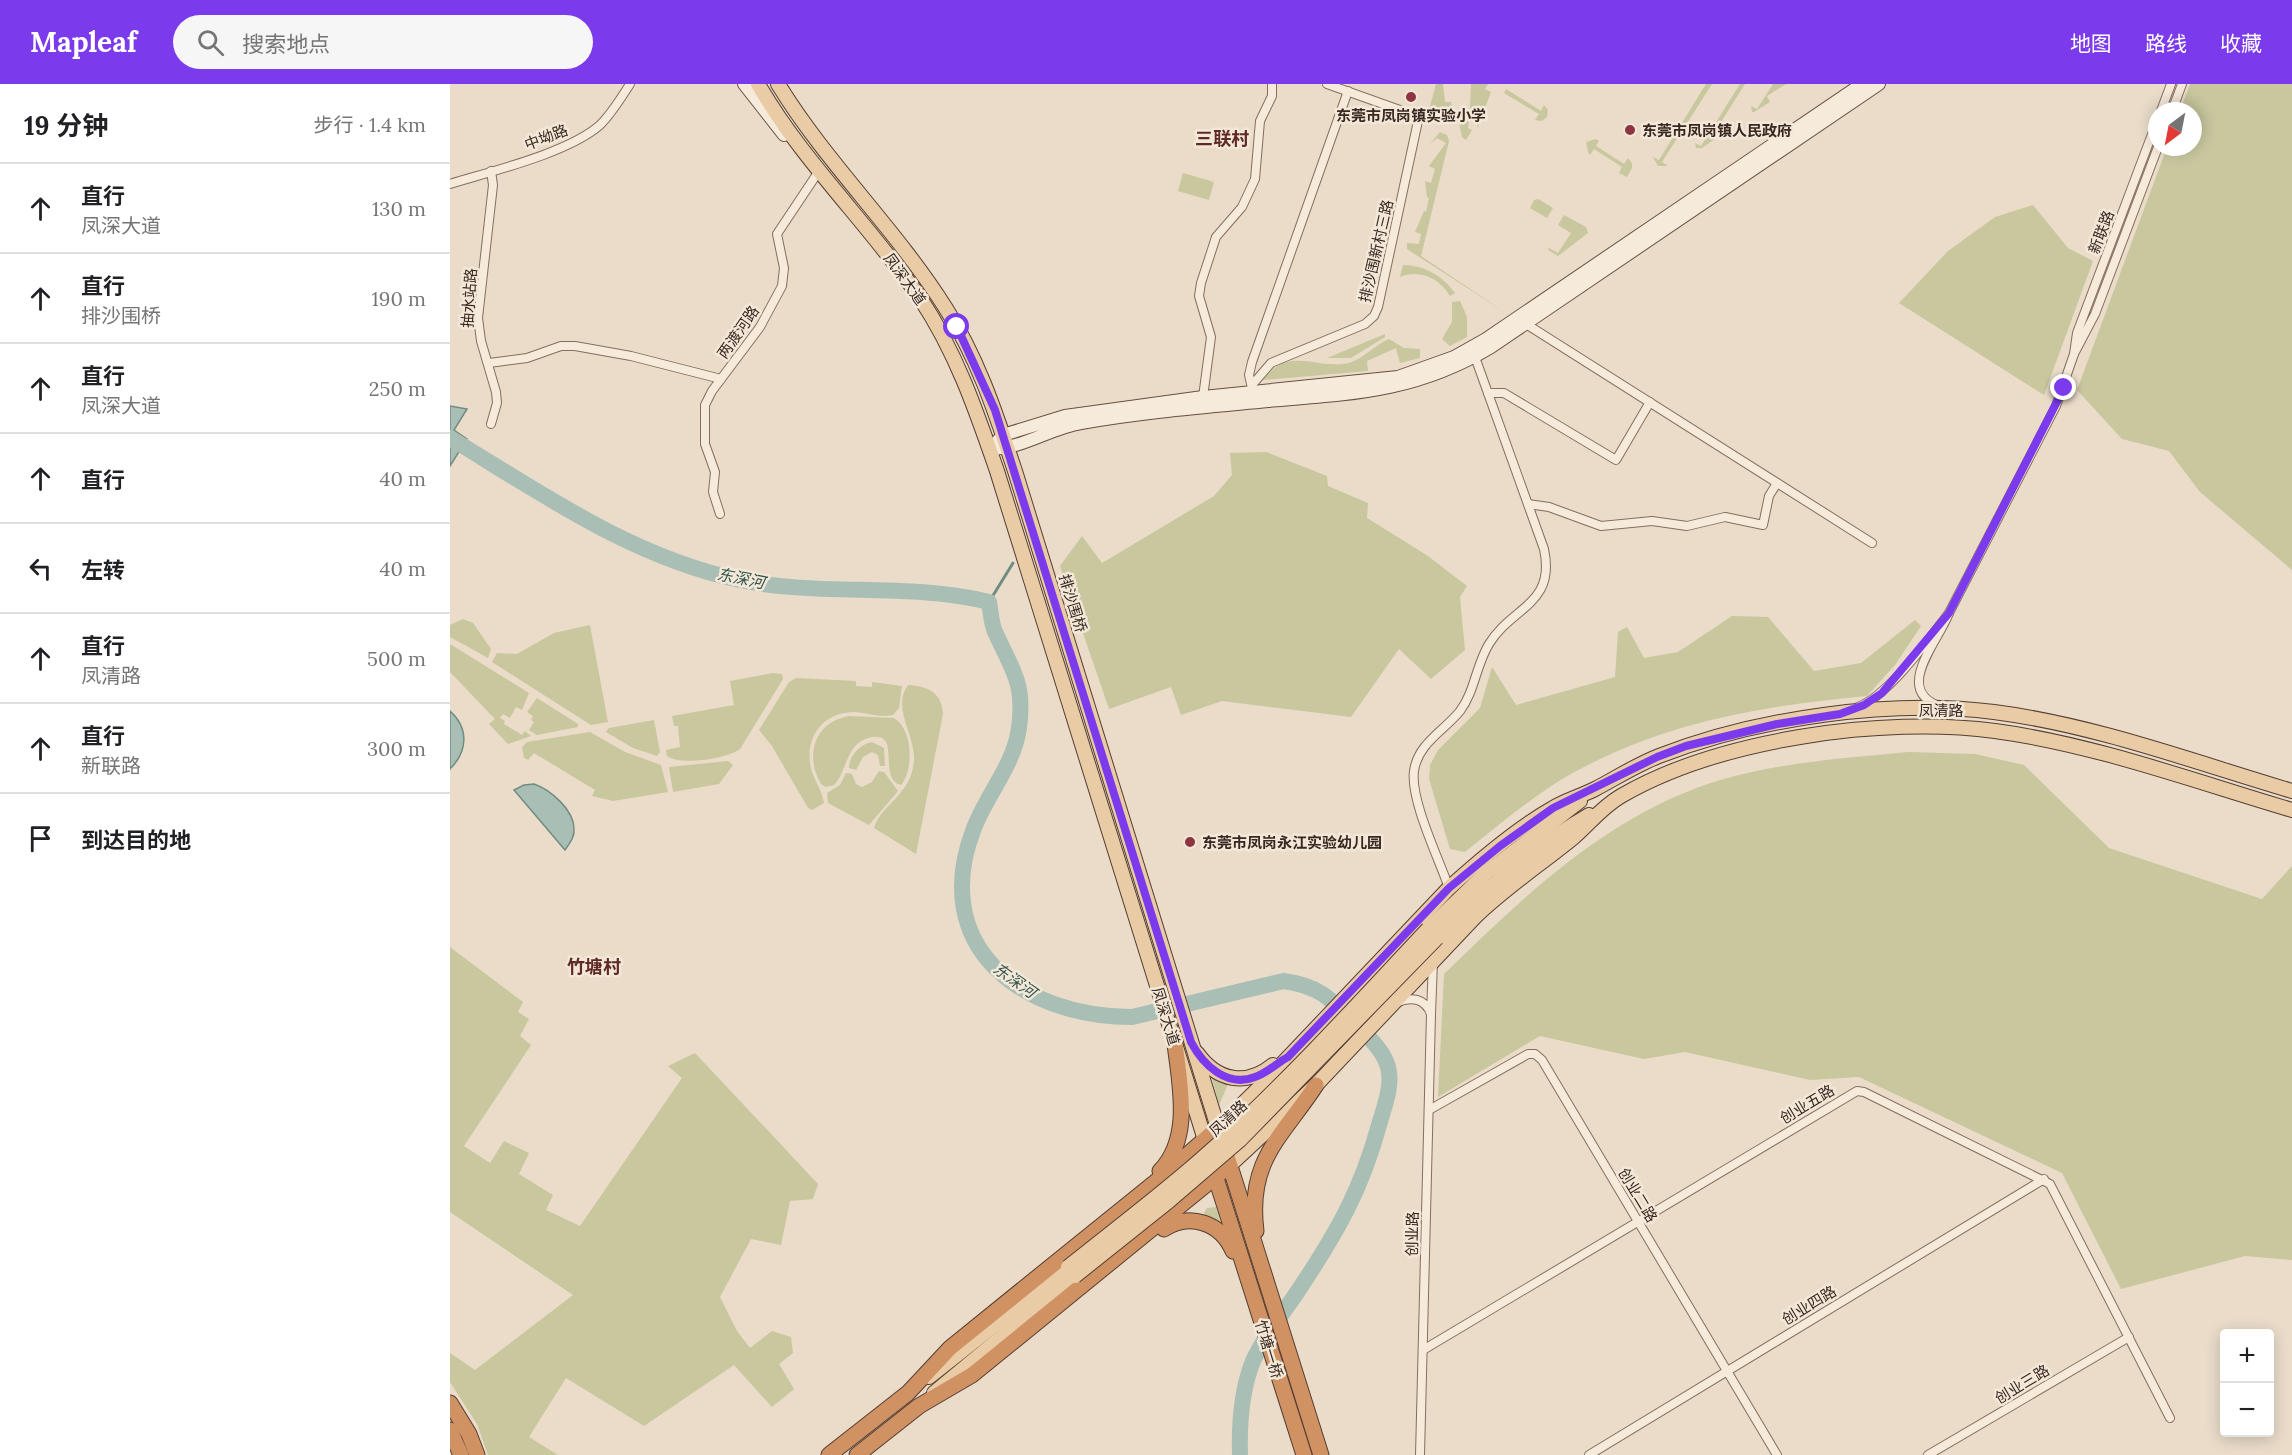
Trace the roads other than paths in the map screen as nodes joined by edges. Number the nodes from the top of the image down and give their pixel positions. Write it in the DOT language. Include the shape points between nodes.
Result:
graph roads {
  1 [pos="630,84"];
  2 [pos="744,84"];
  3 [pos="758,84"];
  4 [pos="778,84"];
  5 [pos="787,84"];
  6 [pos="1272,84"];
  7 [pos="1328,84"];
  8 [pos="1879,84"];
  9 [pos="2171,84"];
  10 [pos="2182,84"];
  11 [pos="1854,88"];
  12 [pos="1348,91"];
  13 [pos="2164,102"];
  14 [pos="2175,102"];
  15 [pos="2148,145"];
  16 [pos="823,150"];
  17 [pos="806,155"];
  18 [pos="2155,156"];
  19 [pos="491,171"];
  20 [pos="819,171"];
  21 [pos="450,184"];
  22 [pos="1526,324"];
  23 [pos="2074,354"];
  24 [pos="1475,357"];
  25 [pos="489,363"];
  26 [pos="721,379"];
  27 [pos="1252,388"];
  28 [pos="1488,393"];
  29 [pos="1203,397"];
  30 [pos="1650,402"];
  31 [pos="491,424"];
  32 [pos="1005,442"];
  33 [pos="990,449"];
  34 [pos="1777,483"];
  35 [pos="1020,488"];
  36 [pos="1528,504"];
  37 [pos="720,514"];
  38 [pos="1872,543"];
  39 [pos="1949,613"];
  40 [pos="1948,709"];
  41 [pos="1840,714"];
  42 [pos="1094,728"];
  43 [pos="1593,790"];
  44 [pos="2292,791"];
  45 [pos="1605,806"];
  46 [pos="2292,810"];
  47 [pos="1449,888"];
  48 [pos="1432,934"];
  49 [pos="1433,961"];
  50 [pos="1391,1006"];
  51 [pos="1431,1014"];
  52 [pos="1191,1042"];
  53 [pos="1175,1044"];
  54 [pos="1288,1057"];
  55 [pos="1316,1084"];
  56 [pos="1429,1110"];
  57 [pos="1218,1128"];
  58 [pos="1205,1140"];
  59 [pos="1229,1166"];
  60 [pos="1216,1178"];
  61 [pos="2044,1179"];
  62 [pos="1126,1206"];
  63 [pos="1638,1221"];
  64 [pos="1102,1271"];
  65 [pos="1072,1272"];
  66 [pos="1264,1278"];
  67 [pos="1252,1292"];
  68 [pos="2129,1337"];
  69 [pos="1422,1350"];
  70 [pos="1727,1371"];
  71 [pos="908,1393"];
  72 [pos="450,1403"];
  73 [pos="919,1406"];
  74 [pos="2170,1418"];
  75 [pos="450,1430"];
  76 [pos="461,1455"];
  77 [pos="477,1455"];
  78 [pos="829,1455"];
  79 [pos="857,1455"];
  80 [pos="1304,1455"];
  81 [pos="1320,1455"];
  82 [pos="1420,1455"];
  83 [pos="1589,1455"];
  84 [pos="1777,1455"];
  85 [pos="1928,1455"];
  1 -- 19 [label="street, 中坳路" via="609,115 584,136"];
  2 -- 17 [label="street" via="788,142"];
  3 -- 17 [label="main road, 凤深大道"];
  4 -- 16 [label="main road, 凤深大道"];
  5 -- 16 [label="street"];
  6 -- 29 [label="street" via="1272,96 1260,122 1255,178 1242,207 1213,243 1199,289 1211,337"];
  7 -- 12 [label="street"];
  8 -- 11 [label="street"];
  9 -- 13 [label="street"];
  10 -- 14 [label="street"];
  11 -- 22 [label="street"];
  11 -- 27 [label="street" via="1454,357 1380,380"];
  12 -- 27 [label="street" via="1252,362"];
  12 -- 27 [label="street, 排沙围新村三路" via="1411,114 1418,122 1374,316 1359,327 1271,363"];
  15 -- 23 [label="street, 新联路" via="2077,333"];
  16 -- 32 [label="main road, 凤深大道" via="908,254 946,308 976,364"];
  17 -- 20 [label="main road, 凤深大道"];
  18 -- 23 [label="street, 新联路" via="2095,314"];
  19 -- 21 [label="street, 中坳路"];
  19 -- 25 [label="street, 抽水站路" via="493,185 478,318"];
  20 -- 26 [label="street, 两渡河路" via="777,234 784,277 774,304"];
  20 -- 33 [label="main road, 凤深大道" via="894,262 931,315 970,391"];
  22 -- 24 [label="street"];
  22 -- 30 [label="street"];
  23 -- 39 [label="street, 新联路" via="2056,406"];
  24 -- 28 [label="street"];
  24 -- 32 [label="street" via="1398,387 1082,423"];
  25 -- 26 [label="street" via="575,346"];
  25 -- 31 [label="street, 抽水站路" via="497,402"];
  26 -- 37 [label="street, 两渡河路" via="708,398 704,426"];
  27 -- 29 [label="street"];
  28 -- 30 [label="street" via="1504,393 1616,460"];
  28 -- 36 [label="street"];
  29 -- 32 [label="street" via="1065,416"];
  30 -- 34 [label="street"];
  32 -- 33 [label="street"];
  32 -- 35 [label="main road, 凤深大道"];
  33 -- 53 [label="main road, 凤深大道"];
  34 -- 36 [label="street" via="1769,496 1763,525 1725,517 1687,526 1652,521 1601,526"];
  34 -- 38 [label="street"];
  35 -- 42 [label="main road, 排沙围桥"];
  36 -- 47 [label="street" via="1546,560 1542,589 1489,643 1464,705 1423,748 1414,769 1415,792"];
  39 -- 40 [label="street, 新联路" via="1917,682 1927,700"];
  39 -- 41 [label="street, 新联路" via="1882,693"];
  40 -- 41 [label="main road, 凤清路"];
  40 -- 44 [label="main road, 凤清路" via="1996,712 2059,724"];
  41 -- 43 [label="main road, 凤清路" via="1766,726 1686,746"];
  42 -- 52 [label="main road, 凤深大道"];
  43 -- 47 [label="main road, 凤清路" via="1553,808"];
  43 -- 48 [label="main road, 凤清路" via="1486,873"];
  45 -- 46 [label="main road, 凤清路" via="1653,780 1724,754 1843,732 1934,727 1994,730 2047,740"];
  45 -- 48 [label="main road, 凤清路" via="1499,879"];
  45 -- 49 [label="main road, 凤清路" via="1574,837 1488,904"];
  47 -- 54 [label="main road, 凤清路"];
  48 -- 65 [label="main road, 凤清路, bridge" via="1231,1132"];
  49 -- 50 [label="main road, 凤清路"];
  49 -- 51 [label="street, 创业路"];
  50 -- 51 [label="street" via="1404,999 1416,999 1426,1004"];
  50 -- 55 [label="main road, 凤清路"];
  51 -- 56 [label="street, 创业路"];
  52 -- 54 [label="main road" via="1205,1063 1234,1079 1258,1076"];
  52 -- 57 [label="main road, 凤深大道"];
  53 -- 58 [label="main road, 凤深大道"];
  53 -- 62 [label="highway" via="1181,1116 1176,1147 1164,1167"];
  54 -- 57 [label="main road, 凤清路"];
  55 -- 59 [label="main road, 凤清路"];
  55 -- 66 [label="highway" via="1275,1138 1260,1173 1255,1221"];
  56 -- 63 [label="street, 创业二路" via="1528,1053 1535,1054"];
  56 -- 69 [label="street, 创业路"];
  57 -- 58 [label="highway, 凤清路"];
  57 -- 59 [label="highway, 凤深大道"];
  58 -- 60 [label="highway, 凤深大道"];
  58 -- 62 [label="highway, 凤清路"];
  59 -- 60 [label="highway, 凤清路"];
  59 -- 66 [label="highway, 凤深大道"];
  60 -- 64 [label="highway, 凤清路"];
  60 -- 67 [label="highway, 凤深大道"];
  61 -- 63 [label="street, 创业五路" via="1857,1091"];
  61 -- 68 [label="street, 创业五路" via="2054,1190"];
  61 -- 70 [label="street, 创业四路"];
  62 -- 71 [label="highway, 凤清路" via="950,1347"];
  63 -- 69 [label="street, 创业五路"];
  63 -- 70 [label="street, 创业二路"];
  64 -- 67 [label="highway" via="1130,1257 1170,1225 1193,1220 1209,1225 1225,1237"];
  64 -- 73 [label="highway, 凤清路" via="972,1375"];
  65 -- 71 [label="main road, 凤清路"];
  65 -- 73 [label="main road, 凤清路"];
  66 -- 81 [label="highway, 竹塘一桥"];
  67 -- 80 [label="highway, 竹塘一桥"];
  68 -- 74 [label="street, 创业五路"];
  68 -- 85 [label="street, 创业三路"];
  69 -- 82 [label="street, 创业路"];
  70 -- 83 [label="street, 创业四路"];
  70 -- 84 [label="street, 创业二路"];
  71 -- 78 [label="highway, 凤清路"];
  72 -- 77 [label="highway"];
  73 -- 79 [label="highway, 凤清路"];
  75 -- 76 [label="highway"];
}
